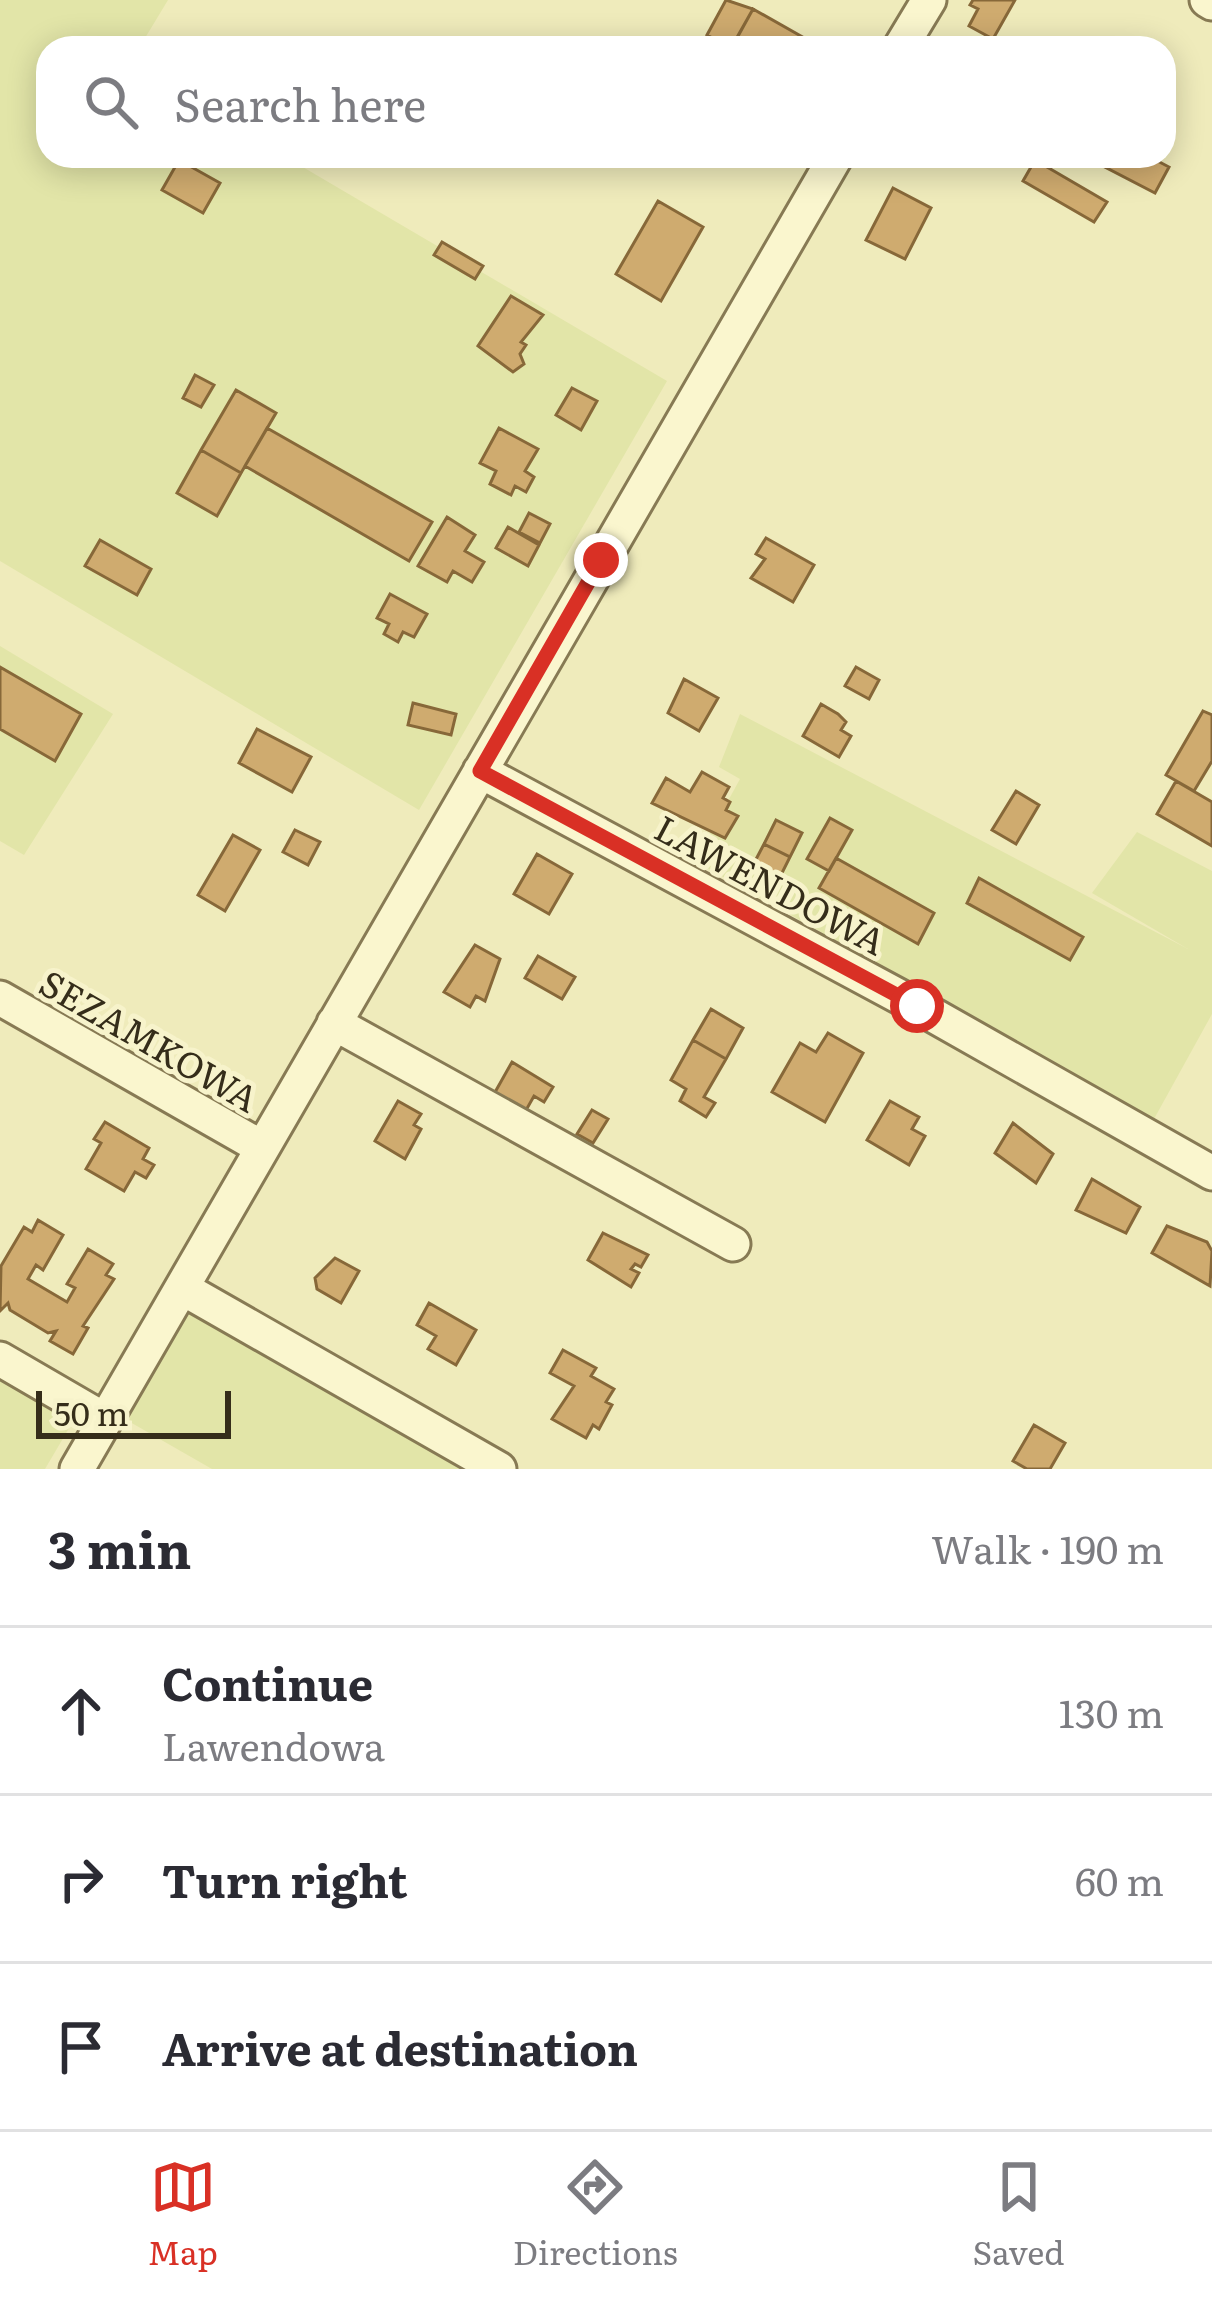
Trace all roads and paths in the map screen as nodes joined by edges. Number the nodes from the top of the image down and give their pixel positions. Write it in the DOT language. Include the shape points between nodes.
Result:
graph roads {
  1 [pos="929,0"];
  2 [pos="907,36"];
  3 [pos="829,168"];
  4 [pos="480,771"];
  5 [pos="0,998"];
  6 [pos="334,1023"];
  7 [pos="261,1147"];
  8 [pos="1212,1173"];
  9 [pos="733,1244"];
  10 [pos="182,1288"];
  11 [pos="0,1359"];
  12 [pos="105,1420"];
  13 [pos="77,1469"];
  14 [pos="500,1469"];
  1 -- 2 [label="street"];
  3 -- 4 [label="street"];
  4 -- 6 [label="street"];
  4 -- 8 [label="street, LAWENDOWA"];
  5 -- 7 [label="street, SEZAMKOWA"];
  6 -- 7 [label="street"];
  6 -- 9 [label="street"];
  7 -- 10 [label="street"];
  10 -- 12 [label="street"];
  10 -- 14 [label="street"];
  11 -- 12 [label="street"];
  12 -- 13 [label="street"];
}
